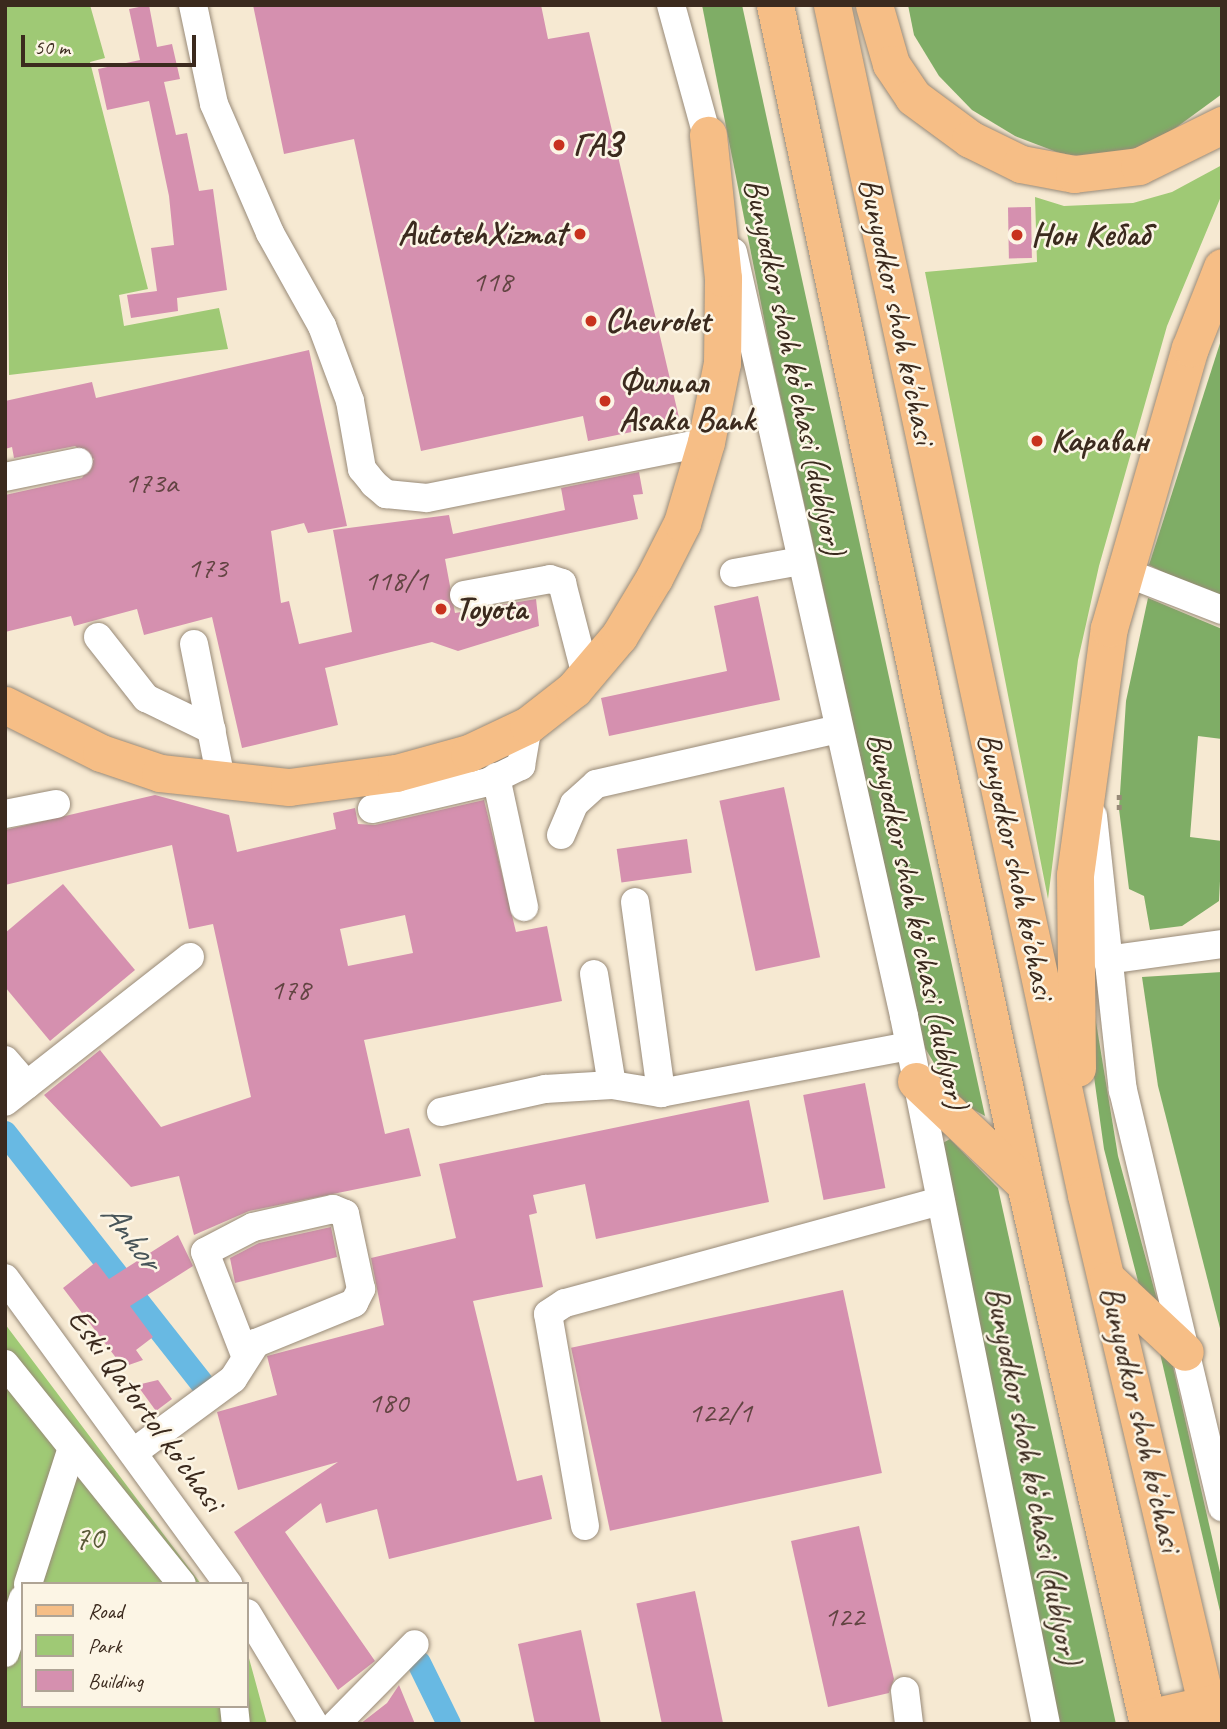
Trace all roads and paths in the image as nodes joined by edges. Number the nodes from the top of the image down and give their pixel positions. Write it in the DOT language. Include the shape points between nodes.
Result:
graph roads {
  1 [pos="193,5"];
  2 [pos="671,5"];
  3 [pos="688,5"];
  4 [pos="775,5"];
  5 [pos="832,5"];
  6 [pos="855,5"];
  7 [pos="874,5"];
  8 [pos="1222,125"];
  9 [pos="708,135"];
  10 [pos="871,189"];
  11 [pos="1222,267"];
  12 [pos="706,442"];
  13 [pos="78,462"];
  14 [pos="5,477"];
  15 [pos="801,561"];
  16 [pos="1122,571"];
  17 [pos="734,573"];
  18 [pos="464,595"];
  19 [pos="1222,610"];
  20 [pos="98,637"];
  21 [pos="194,644"];
  22 [pos="586,676"];
  23 [pos="5,705"];
  24 [pos="528,725"];
  25 [pos="839,729"];
  26 [pos="212,730"];
  27 [pos="1104,769"];
  28 [pos="496,777"];
  29 [pos="222,784"];
  30 [pos="56,804"];
  31 [pos="372,809"];
  32 [pos="5,814"];
  33 [pos="1119,816"];
  34 [pos="561,835"];
  35 [pos="635,902"];
  36 [pos="524,907"];
  37 [pos="1222,944"];
  38 [pos="190,957"];
  39 [pos="1107,960"];
  40 [pos="594,974"];
  41 [pos="5,1059"];
  42 [pos="912,1064"];
  43 [pos="612,1084"];
  44 [pos="16,1093"];
  45 [pos="661,1093"];
  46 [pos="441,1112"];
  47 [pos="1025,1184"];
  48 [pos="1086,1195"];
  49 [pos="940,1201"];
  50 [pos="5,1278"];
  51 [pos="1108,1280"];
  52 [pos="1185,1352"];
  53 [pos="245,1355"];
  54 [pos="5,1364"];
  55 [pos="72,1448"];
  56 [pos="134,1452"];
  57 [pos="1217,1469"];
  58 [pos="1221,1501"];
  59 [pos="585,1526"];
  60 [pos="29,1582"];
  61 [pos="181,1582"];
  62 [pos="227,1582"];
  63 [pos="21,1605"];
  64 [pos="248,1615"];
  65 [pos="415,1644"];
  66 [pos="5,1653"];
  67 [pos="279,1664"];
  68 [pos="905,1691"];
  69 [pos="1213,1710"];
  70 [pos="1147,1721"];
  71 [pos="295,1724"];
  72 [pos="314,1724"];
  73 [pos="336,1724"];
  74 [pos="909,1724"];
  75 [pos="1046,1724"];
  1 -- 12 [label="street" via="214,104 270,233 322,326 350,401 362,469 374,484 386,494 427,498"];
  2 -- 9 [label="street, Bunyodkor shoh koʻchasi (dublyor)"];
  3 -- 9 [label="street, Bunyodkor shoh koʻchasi (dublyor)"];
  4 -- 47 [label="main road, Bunyodkor shoh ko'chasi"];
  5 -- 10 [label="main road, Bunyodkor shoh ko'chasi"];
  6 -- 10 [label="main road"];
  7 -- 8 [label="main road" via="891,64 913,97 970,139 1021,164 1074,174 1120,169 1190,145"];
  9 -- 12 [label="main road" via="723,278 722,363"];
  9 -- 15 [label="street, Bunyodkor shoh koʻchasi (dublyor)"];
  10 -- 48 [label="main road, Bunyodkor shoh ko'chasi"];
  11 -- 16 [label="main road"];
  12 -- 22 [label="main road" via="682,523 654,578"];
  13 -- 14 [label="street"];
  15 -- 17 [label="street"];
  15 -- 25 [label="street, Bunyodkor shoh koʻchasi (dublyor)"];
  16 -- 19 [label="street"];
  16 -- 27 [label="main road"];
  18 -- 22 [label="street" via="550,579 562,583"];
  20 -- 26 [label="street" via="145,698"];
  21 -- 26 [label="street"];
  22 -- 24 [label="main road"];
  23 -- 29 [label="main road" via="101,753"];
  24 -- 28 [label="street" via="521,766"];
  24 -- 29 [label="main road" via="469,753 396,773 289,788"];
  25 -- 34 [label="street" via="596,783 574,804"];
  25 -- 42 [label="street, Bunyodkor shoh koʻchasi (dublyor)"];
  26 -- 29 [label="street"];
  27 -- 33 [label="path"];
  27 -- 39 [label="street"];
  27 -- 48 [label="main road" via="1073,911"];
  28 -- 31 [label="street"];
  28 -- 36 [label="street"];
  30 -- 32 [label="street"];
  35 -- 45 [label="street"];
  37 -- 39 [label="street"];
  38 -- 44 [label="street"];
  39 -- 52 [label="street" via="1130,1128"];
  40 -- 43 [label="street"];
  41 -- 44 [label="street"];
  42 -- 45 [label="street"];
  42 -- 47 [label="main road"];
  42 -- 49 [label="street, Bunyodkor shoh koʻchasi (dublyor)"];
  43 -- 45 [label="street"];
  43 -- 46 [label="street" via="545,1089"];
  47 -- 70 [label="main road, Bunyodkor shoh ko'chasi"];
  48 -- 51 [label="main road, Bunyodkor shoh ko'chasi"];
  49 -- 59 [label="street" via="565,1303 548,1314"];
  49 -- 75 [label="street, Bunyodkor shoh koʻchasi (dublyor)"];
  50 -- 56 [label="street, Eski Qatortol ko'chasi"];
  51 -- 52 [label="main road"];
  51 -- 69 [label="main road, Bunyodkor shoh ko'chasi"];
  52 -- 57 [label="street"];
  53 -- 53 [label="street" via="269,1336 354,1303 361,1289 345,1214 333,1209 253,1227 205,1252"];
  53 -- 56 [label="street" via="233,1378"];
  54 -- 55 [label="street"];
  55 -- 60 [label="street"];
  55 -- 61 [label="street"];
  56 -- 62 [label="street, Eski Qatortol ko'chasi"];
  57 -- 58 [label="street"];
  63 -- 66 [label="street"];
  64 -- 67 [label="street"];
  65 -- 73 [label="street"];
  67 -- 71 [label="street"];
  67 -- 72 [label="street"];
  68 -- 74 [label="street"];
  69 -- 70 [label="main road"];
}
